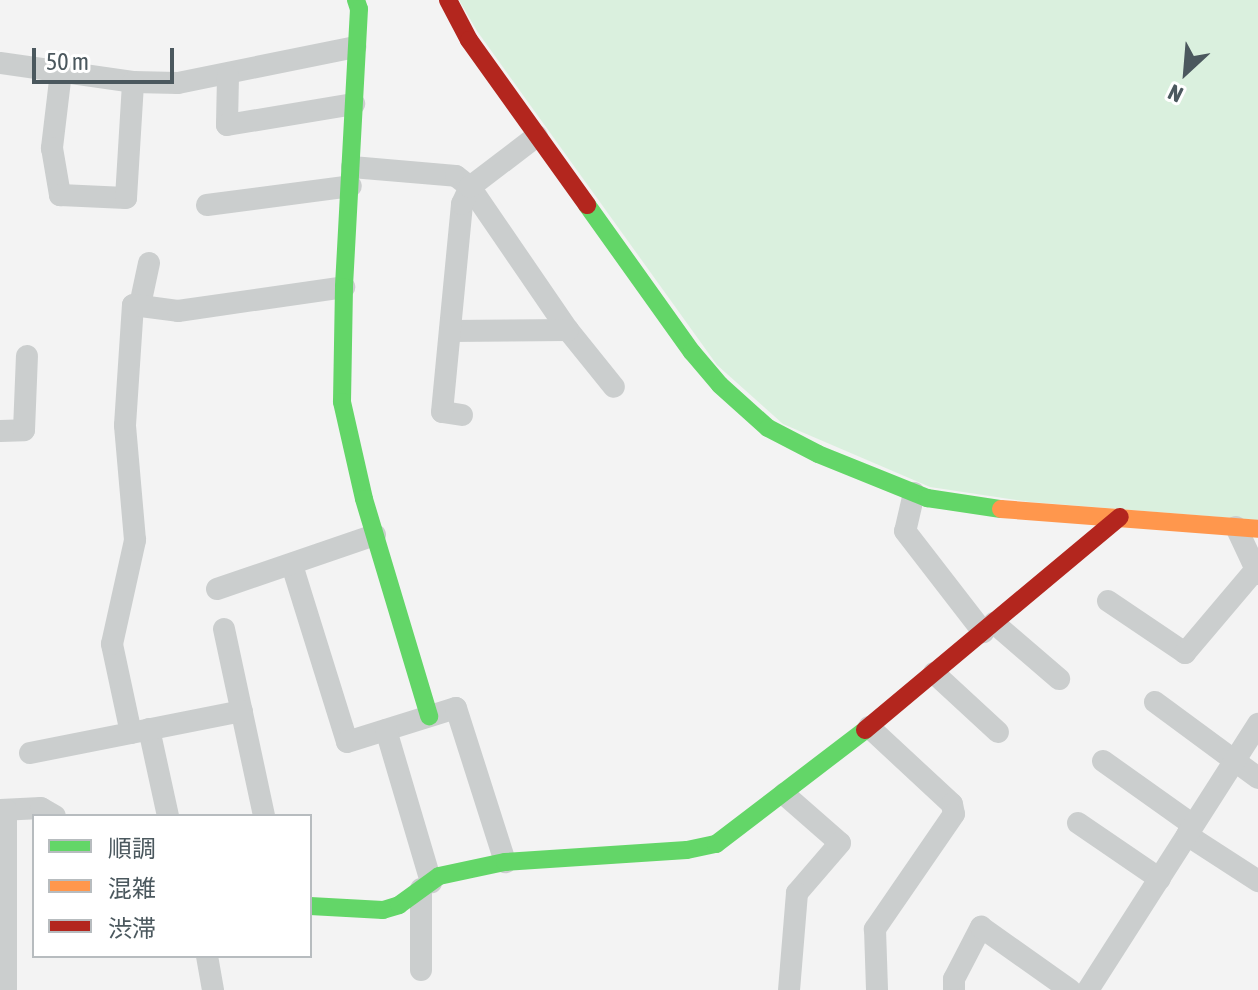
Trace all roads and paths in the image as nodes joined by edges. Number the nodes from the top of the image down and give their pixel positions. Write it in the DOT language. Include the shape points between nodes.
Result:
graph roads {
  1 [pos="356,0"];
  2 [pos="448,0"];
  3 [pos="355,47"];
  4 [pos="0,63"];
  5 [pos="61,72"];
  6 [pos="228,76"];
  7 [pos="133,82"];
  8 [pos="354,104"];
  9 [pos="537,136"];
  10 [pos="351,177"];
  11 [pos="470,187"];
  12 [pos="207,205"];
  13 [pos="149,263"];
  14 [pos="344,287"];
  15 [pos="140,305"];
  16 [pos="568,330"];
  17 [pos="450,331"];
  18 [pos="27,356"];
  19 [pos="614,387"];
  20 [pos="462,415"];
  21 [pos="0,431"];
  22 [pos="914,493"];
  23 [pos="1120,517"];
  24 [pos="1247,528"];
  25 [pos="375,535"];
  26 [pos="292,565"];
  27 [pos="1257,572"];
  28 [pos="217,589"];
  29 [pos="1108,601"];
  30 [pos="988,628"];
  31 [pos="224,629"];
  32 [pos="934,673"];
  33 [pos="1059,679"];
  34 [pos="1155,702"];
  35 [pos="242,711"];
  36 [pos="429,716"];
  37 [pos="1258,724"];
  38 [pos="869,727"];
  39 [pos="386,730"];
  40 [pos="140,731"];
  41 [pos="998,732"];
  42 [pos="30,753"];
  43 [pos="1103,761"];
  44 [pos="1233,761"];
  45 [pos="1258,778"];
  46 [pos="784,794"];
  47 [pos="3,810"];
  48 [pos="52,814"];
  49 [pos="167,814"];
  50 [pos="264,814"];
  51 [pos="1078,823"];
  52 [pos="1190,830"];
  53 [pos="505,862"];
  54 [pos="1160,879"];
  55 [pos="1258,881"];
  56 [pos="426,885"];
  57 [pos="312,906"];
  58 [pos="207,958"];
  59 [pos="421,970"];
  60 [pos="6,990"];
  61 [pos="213,990"];
  62 [pos="789,990"];
  63 [pos="877,990"];
  64 [pos="954,990"];
  65 [pos="1070,990"];
  66 [pos="1088,990"];
  1 -- 3 [label="street"];
  2 -- 9 [label="street" via="469,40"];
  3 -- 6 [label="street"];
  3 -- 8 [label="street"];
  4 -- 5 [label="street"];
  5 -- 7 [label="street"];
  5 -- 7 [label="street" via="52,148 60,195 126,198"];
  6 -- 7 [label="street"];
  6 -- 8 [label="street" via="227,125"];
  8 -- 10 [label="street"];
  9 -- 11 [label="street"];
  9 -- 22 [label="street" via="692,352 739,402 768,428"];
  10 -- 11 [label="street" via="456,176"];
  10 -- 12 [label="street"];
  10 -- 14 [label="street"];
  11 -- 16 [label="street"];
  11 -- 17 [label="street" via="462,204"];
  13 -- 15 [label="street"];
  14 -- 15 [label="street" via="178,311"];
  14 -- 25 [label="street" via="342,402"];
  15 -- 40 [label="street" via="133,305 125,425 135,540 112,644"];
  16 -- 17 [label="street"];
  16 -- 19 [label="street"];
  17 -- 20 [label="street" via="442,412"];
  18 -- 21 [label="street" via="24,430"];
  22 -- 23 [label="street" via="1027,513"];
  22 -- 30 [label="street" via="905,531"];
  23 -- 24 [label="street"];
  23 -- 30 [label="street"];
  24 -- 27 [label="street"];
  25 -- 26 [label="street"];
  25 -- 36 [label="street"];
  26 -- 28 [label="street"];
  26 -- 39 [label="street" via="347,742"];
  27 -- 29 [label="street" via="1185,653"];
  30 -- 32 [label="street"];
  30 -- 33 [label="street"];
  31 -- 35 [label="street"];
  32 -- 38 [label="street"];
  32 -- 41 [label="street"];
  34 -- 44 [label="street"];
  35 -- 40 [label="street"];
  35 -- 50 [label="street"];
  36 -- 39 [label="street"];
  36 -- 53 [label="street" via="456,708"];
  37 -- 44 [label="street"];
  38 -- 46 [label="street"];
  38 -- 63 [label="street" via="952,804 954,814 875,929"];
  39 -- 56 [label="street"];
  40 -- 42 [label="street"];
  40 -- 49 [label="street"];
  43 -- 52 [label="street"];
  44 -- 45 [label="street"];
  44 -- 52 [label="street"];
  46 -- 53 [label="street" via="716,844"];
  46 -- 62 [label="street" via="840,843 797,893"];
  47 -- 48 [label="street" via="41,808"];
  47 -- 60 [label="street"];
  51 -- 54 [label="street"];
  52 -- 54 [label="street"];
  52 -- 55 [label="street"];
  53 -- 56 [label="street" via="439,876"];
  54 -- 66 [label="street"];
  56 -- 57 [label="street" via="383,910"];
  56 -- 59 [label="street"];
  58 -- 61 [label="street"];
  64 -- 65 [label="street" via="954,979 981,927"];
}
